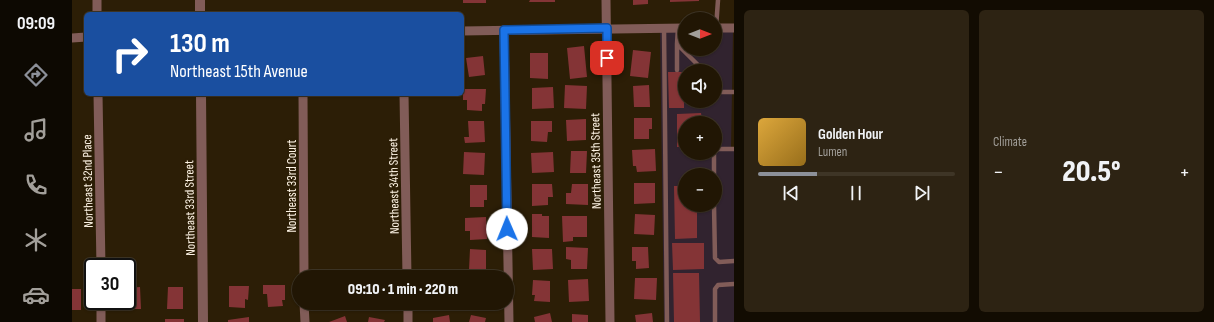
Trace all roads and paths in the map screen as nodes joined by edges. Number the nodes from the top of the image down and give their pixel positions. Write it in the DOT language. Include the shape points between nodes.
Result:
graph roads {
  1 [pos="97,0"];
  2 [pos="200,0"];
  3 [pos="606,0"];
  4 [pos="718,0"];
  5 [pos="97,12"];
  6 [pos="200,12"];
  7 [pos="717,12"];
  8 [pos="607,28"];
  9 [pos="664,28"];
  10 [pos="678,28"];
  11 [pos="722,28"];
  12 [pos="734,28"];
  13 [pos="504,30"];
  14 [pos="464,31"];
  15 [pos="84,37"];
  16 [pos="72,38"];
  17 [pos="690,56"];
  18 [pos="697,64"];
  19 [pos="722,92"];
  20 [pos="734,92"];
  21 [pos="98,96"];
  22 [pos="201,96"];
  23 [pos="303,96"];
  24 [pos="404,96"];
  25 [pos="722,149"];
  26 [pos="734,149"];
  27 [pos="714,212"];
  28 [pos="101,258"];
  29 [pos="734,261"];
  30 [pos="304,270"];
  31 [pos="407,270"];
  32 [pos="734,284"];
  33 [pos="101,310"];
  34 [pos="304,310"];
  35 [pos="408,310"];
  36 [pos="101,322"];
  37 [pos="203,322"];
  38 [pos="305,322"];
  39 [pos="408,322"];
  40 [pos="509,322"];
  41 [pos="610,322"];
  42 [pos="668,322"];
  43 [pos="716,322"];
  1 -- 5 [label="street"];
  2 -- 6 [label="street"];
  3 -- 8 [label="street, Northeast 35th Street"];
  4 -- 7 [label="lane"];
  8 -- 9 [label="street"];
  8 -- 13 [label="street"];
  8 -- 41 [label="street, Northeast 35th Street"];
  9 -- 10 [label="street"];
  9 -- 42 [label="lane"];
  11 -- 12 [label="street"];
  13 -- 14 [label="street"];
  13 -- 40 [label="street"];
  15 -- 16 [label="street"];
  17 -- 18 [label="lane"];
  19 -- 20 [label="lane"];
  21 -- 28 [label="street, Northeast 32nd Place"];
  22 -- 37 [label="street, Northeast 33rd Street"];
  23 -- 30 [label="street, Northeast 33rd Court"];
  24 -- 31 [label="street, Northeast 34th Street"];
  25 -- 26 [label="lane"];
  27 -- 29 [label="lane" via="715,258 719,262"];
  32 -- 43 [label="lane" via="718,285 715,289"];
  33 -- 36 [label="street"];
  34 -- 38 [label="street"];
  35 -- 39 [label="street"];
}
